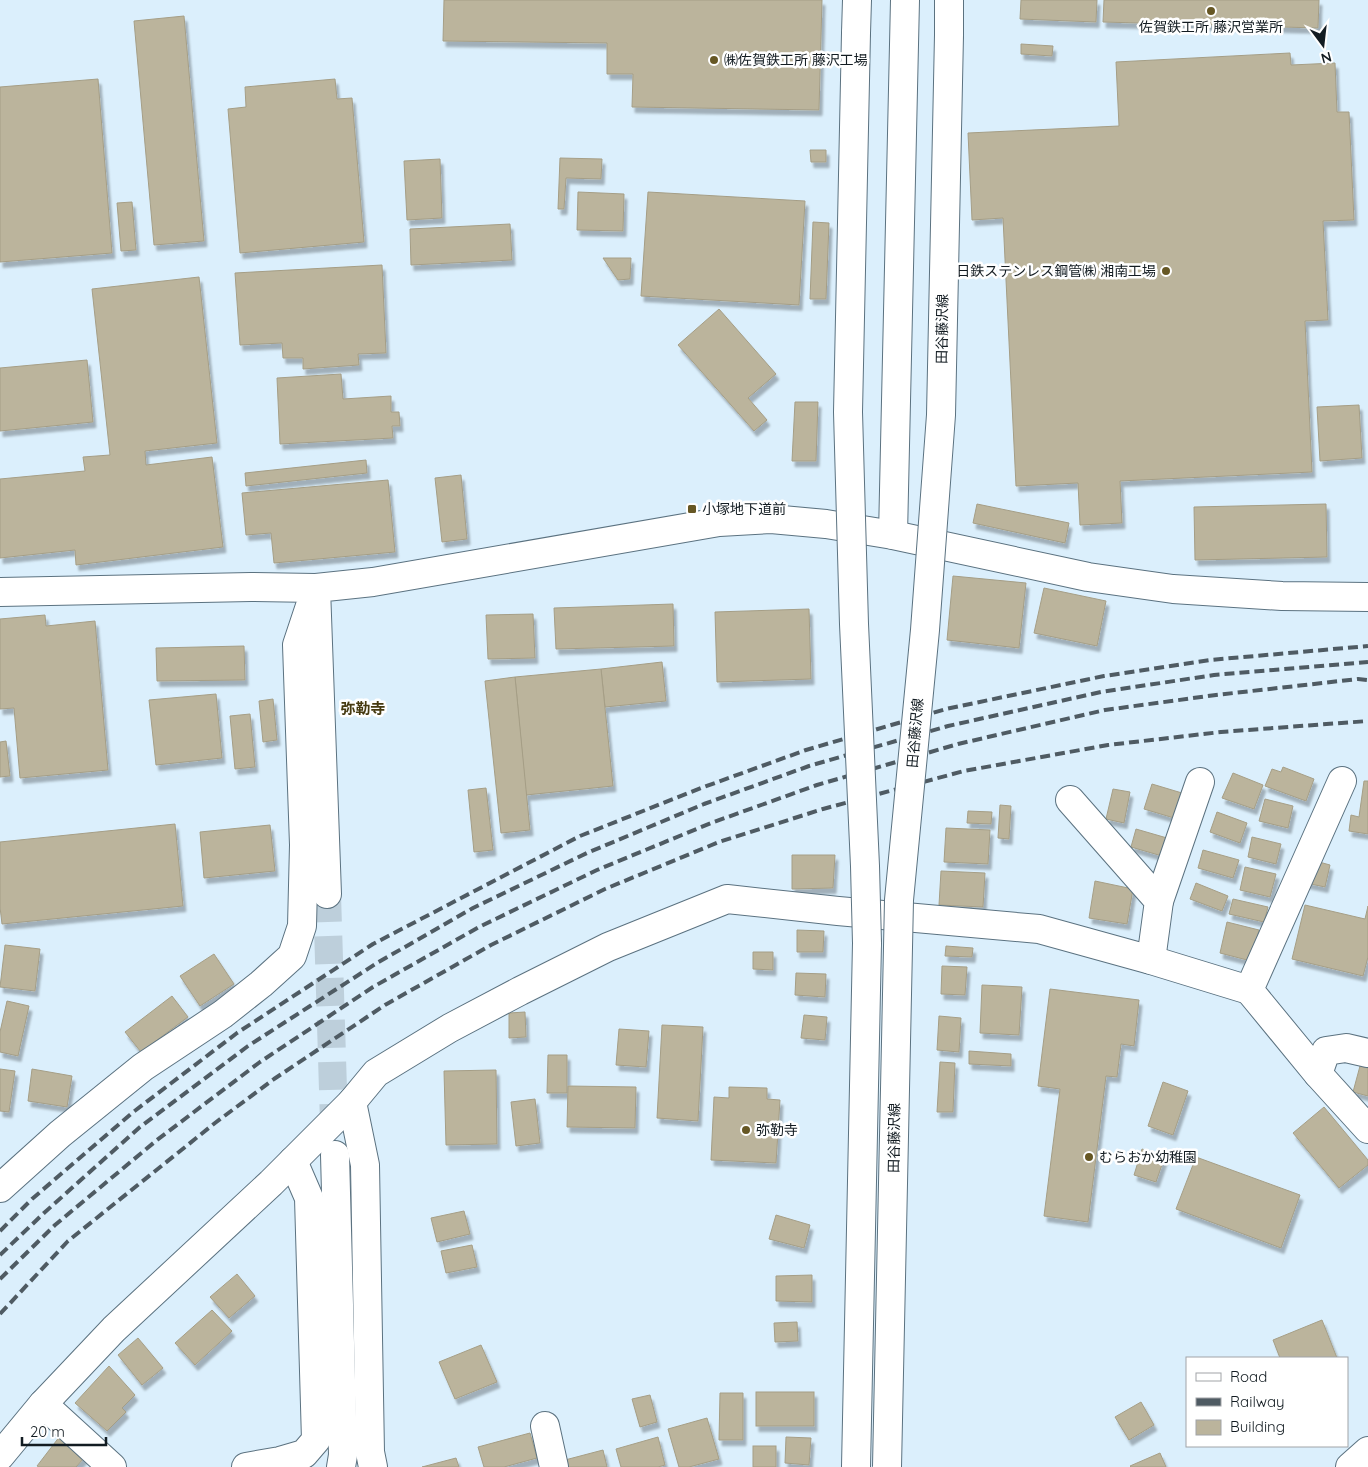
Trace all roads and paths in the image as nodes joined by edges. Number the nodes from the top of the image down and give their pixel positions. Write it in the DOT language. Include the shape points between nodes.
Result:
graph roads {
  1 [pos="857,0"];
  2 [pos="905,0"];
  3 [pos="950,0"];
  4 [pos="893,535"];
  5 [pos="316,588"];
  6 [pos="0,592"];
  7 [pos="1368,597"];
  8 [pos="1342,781"];
  9 [pos="1200,782"];
  10 [pos="1070,800"];
  11 [pos="327,894"];
  12 [pos="1159,901"];
  13 [pos="1151,960"];
  14 [pos="1249,990"];
  15 [pos="1368,1053"];
  16 [pos="1318,1074"];
  17 [pos="352,1102"];
  18 [pos="1368,1129"];
  19 [pos="335,1155"];
  20 [pos="293,1161"];
  21 [pos="0,1188"];
  22 [pos="43,1404"];
  23 [pos="545,1426"];
  24 [pos="1368,1451"];
  25 [pos="0,1456"];
  26 [pos="112,1467"];
  27 [pos="246,1467"];
  28 [pos="341,1467"];
  29 [pos="373,1467"];
  30 [pos="554,1467"];
  31 [pos="856,1467"];
  32 [pos="887,1467"];
  33 [pos="1350,1467"];
  1 -- 31 [label="street, bridge" via="848,412 867,943"];
  2 -- 4 [label="street"];
  3 -- 32 [label="street, 田谷藤沢線, bridge" via="941,415 925,630 899,900"];
  4 -- 5 [label="street" via="771,519 719,522 373,582"];
  4 -- 7 [label="street" via="1088,577 1173,590"];
  5 -- 6 [label="street"];
  5 -- 11 [label="street"];
  5 -- 21 [label="street" via="297,645 304,845 302,926 292,956 223,1014 143,1067"];
  8 -- 14 [label="street"];
  9 -- 12 [label="street"];
  10 -- 12 [label="street"];
  12 -- 13 [label="street"];
  13 -- 14 [label="street"];
  13 -- 17 [label="street" via="1040,929 727,899 608,947 459,1024 376,1073"];
  14 -- 16 [label="street"];
  15 -- 16 [label="street" via="1346,1048 1326,1051"];
  16 -- 18 [label="street"];
  17 -- 20 [label="street"];
  17 -- 29 [label="street" via="365,1165 370,1452"];
  19 -- 28 [label="street"];
  20 -- 22 [label="street" via="114,1329"];
  20 -- 27 [label="street" via="309,1198 316,1440 304,1454"];
  22 -- 25 [label="street"];
  22 -- 26 [label="street"];
  23 -- 30 [label="street"];
  24 -- 33 [label="street"];
}
